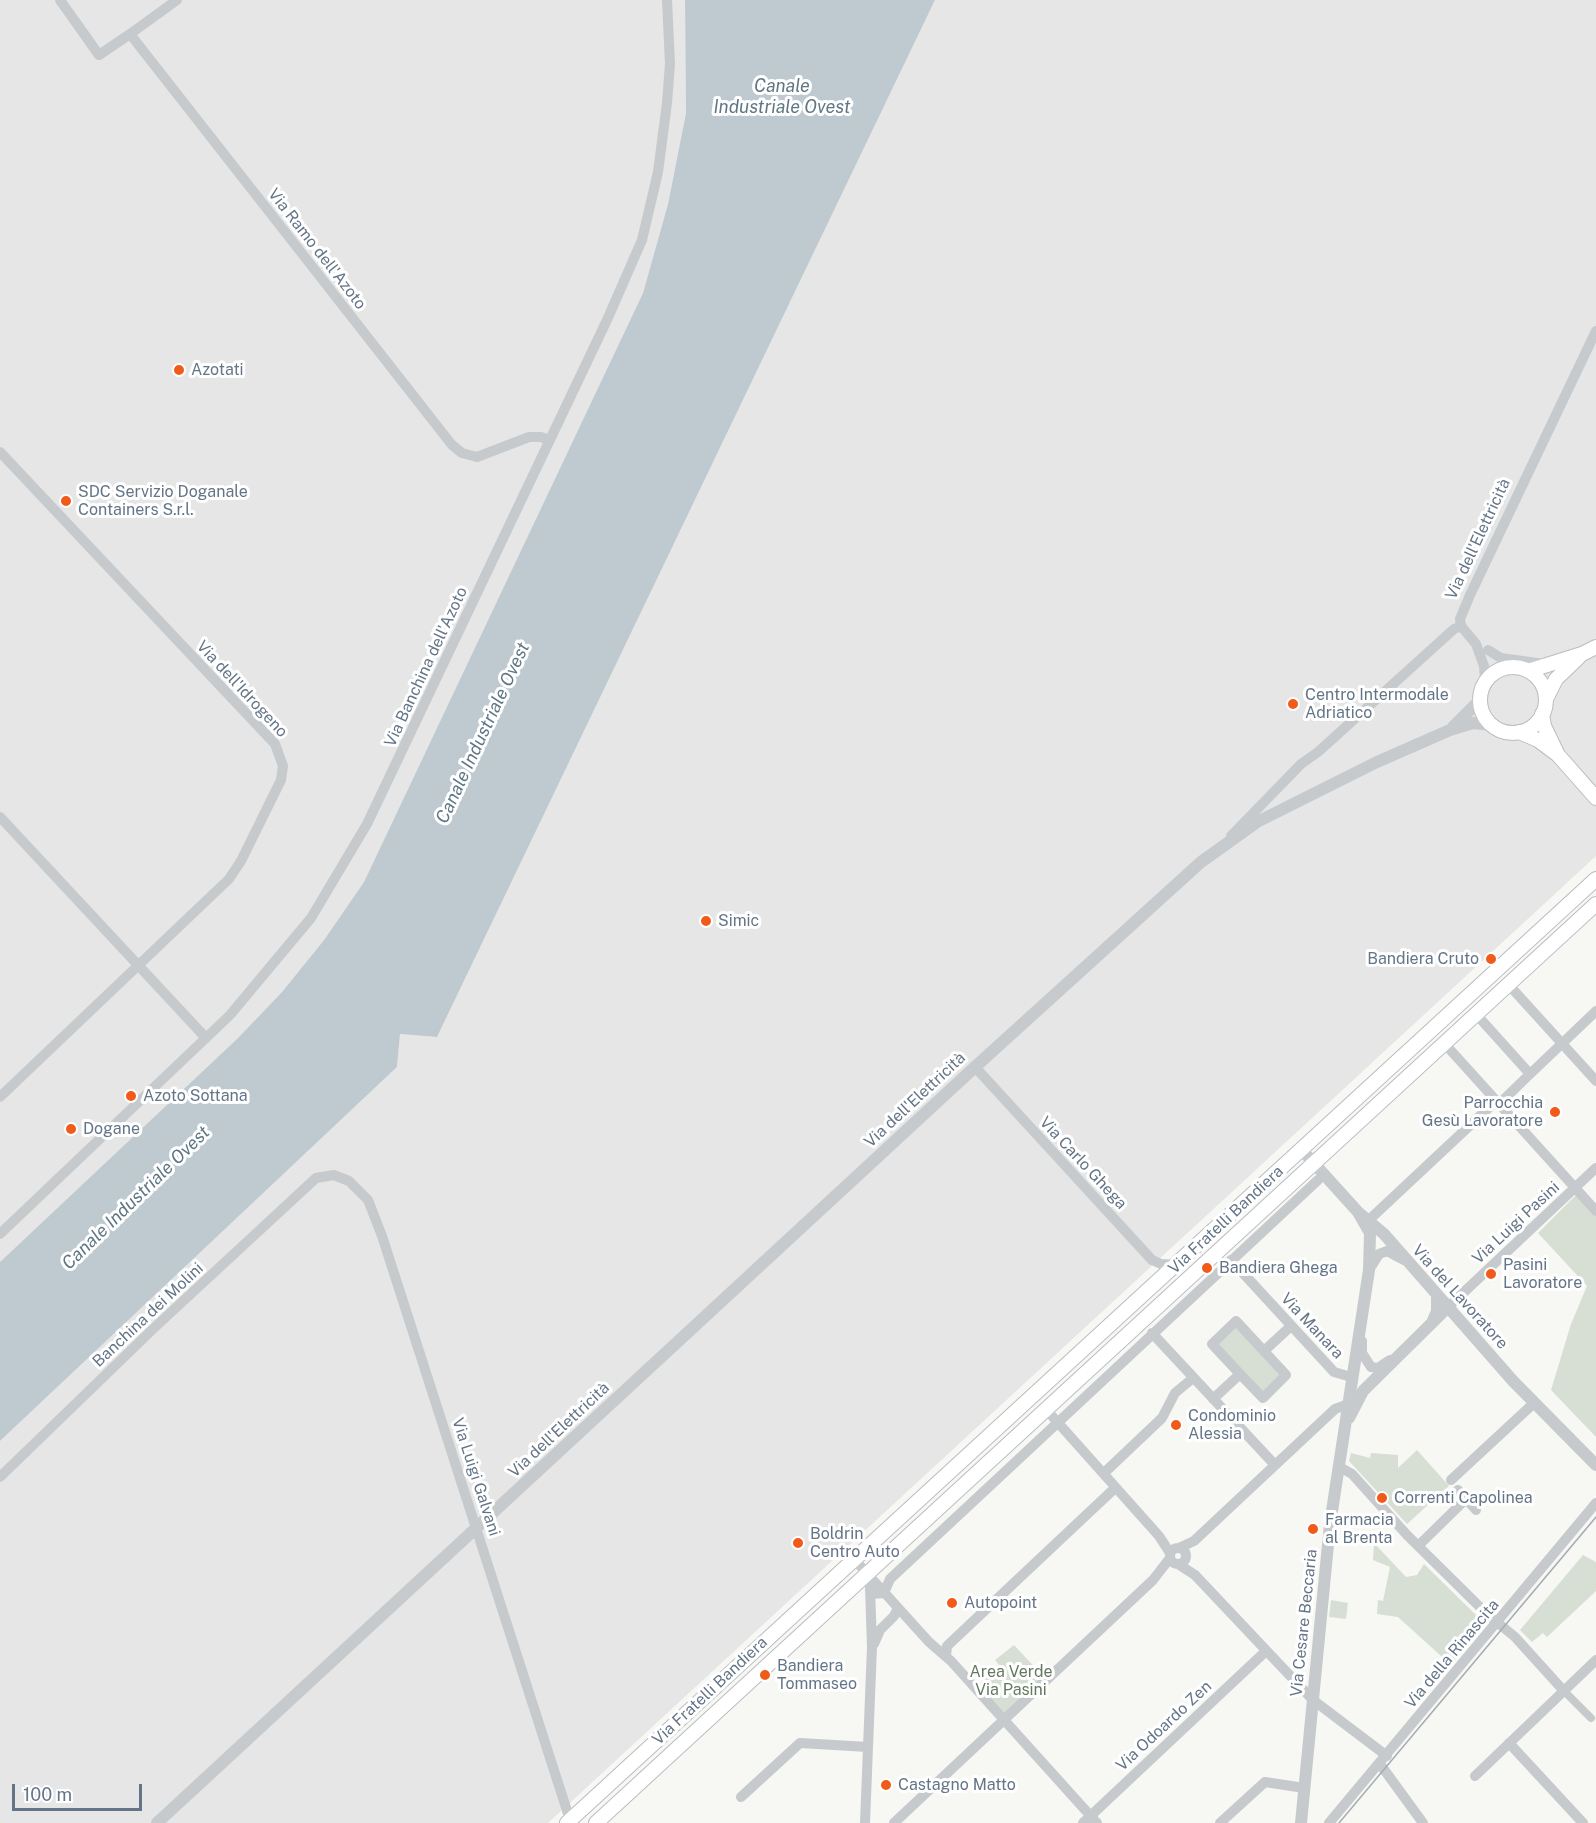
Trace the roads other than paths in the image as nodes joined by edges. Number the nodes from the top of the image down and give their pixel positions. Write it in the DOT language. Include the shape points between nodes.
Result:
graph roads {
  1 [pos="60,0"];
  2 [pos="177,0"];
  3 [pos="667,0"];
  4 [pos="130,34"];
  5 [pos="1596,331"];
  6 [pos="549,440"];
  7 [pos="0,452"];
  8 [pos="1461,626"];
  9 [pos="1476,644"];
  10 [pos="1596,647"];
  11 [pos="1488,650"];
  12 [pos="1582,654"];
  13 [pos="1550,665"];
  14 [pos="1510,667"];
  15 [pos="1528,671"];
  16 [pos="1485,682"];
  17 [pos="1546,699"];
  18 [pos="1479,700"];
  19 [pos="1542,714"];
  20 [pos="1492,725"];
  21 [pos="1450,730"];
  22 [pos="1519,732"];
  23 [pos="1558,755"];
  24 [pos="1596,798"];
  25 [pos="0,817"];
  26 [pos="1221,846"];
  27 [pos="1596,879"];
  28 [pos="1596,904"];
  29 [pos="139,966"];
  30 [pos="1508,984"];
  31 [pos="1596,1011"];
  32 [pos="1476,1014"];
  33 [pos="207,1038"];
  34 [pos="1444,1043"];
  35 [pos="1563,1044"];
  36 [pos="975,1067"];
  37 [pos="1530,1074"];
  38 [pos="1596,1081"];
  39 [pos="0,1097"];
  40 [pos="1498,1103"];
  41 [pos="1301,1149"];
  42 [pos="1314,1163"];
  43 [pos="1596,1168"];
  44 [pos="319,1177"];
  45 [pos="1318,1180"];
  46 [pos="1575,1188"];
  47 [pos="1596,1211"];
  48 [pos="1358,1212"];
  49 [pos="1370,1219"];
  50 [pos="0,1234"];
  51 [pos="1231,1260"];
  52 [pos="1404,1260"];
  53 [pos="1177,1266"];
  54 [pos="1369,1270"];
  55 [pos="1436,1296"];
  56 [pos="1452,1304"];
  57 [pos="1431,1323"];
  58 [pos="1292,1326"];
  59 [pos="1152,1333"];
  60 [pos="1360,1338"];
  61 [pos="1264,1351"];
  62 [pos="1396,1356"];
  63 [pos="1240,1374"];
  64 [pos="1351,1377"];
  65 [pos="1193,1378"];
  66 [pos="1213,1399"];
  67 [pos="1534,1403"];
  68 [pos="1347,1405"];
  69 [pos="1046,1409"];
  70 [pos="1056,1422"];
  71 [pos="1344,1427"];
  72 [pos="1275,1465"];
  73 [pos="1338,1466"];
  74 [pos="1596,1466"];
  75 [pos="1104,1473"];
  76 [pos="0,1477"];
  77 [pos="1451,1480"];
  78 [pos="1115,1488"];
  79 [pos="1458,1490"];
  80 [pos="1467,1499"];
  81 [pos="1596,1503"];
  82 [pos="1476,1510"];
  83 [pos="477,1529"];
  84 [pos="1418,1546"];
  85 [pos="1178,1556"];
  86 [pos="854,1559"];
  87 [pos="868,1576"];
  88 [pos="884,1593"];
  89 [pos="871,1594"];
  90 [pos="898,1608"];
  91 [pos="1503,1627"];
  92 [pos="876,1628"];
  93 [pos="946,1651"];
  94 [pos="1266,1651"];
  95 [pos="1596,1660"];
  96 [pos="1563,1690"];
  97 [pos="1313,1700"];
  98 [pos="1591,1718"];
  99 [pos="1004,1720"];
  100 [pos="1509,1743"];
  101 [pos="868,1747"];
  102 [pos="1384,1760"];
  103 [pos="1475,1776"];
  104 [pos="1304,1788"];
  105 [pos="741,1797"];
  106 [pos="159,1821"];
  107 [pos="569,1821"];
  108 [pos="1090,1821"];
  109 [pos="145,1823"];
  110 [pos="596,1823"];
  111 [pos="866,1823"];
  112 [pos="894,1823"];
  113 [pos="1220,1823"];
  114 [pos="1301,1823"];
  115 [pos="1329,1823"];
  116 [pos="1422,1823"];
  117 [pos="1583,1823"];
  1 -- 4 [label="street" via="99,55"];
  2 -- 4 [label="street"];
  3 -- 6 [label="street, Via Banchina dell'Azoto" via="668,103 658,172 642,240"];
  4 -- 6 [label="street, Via Ramo dell'Azoto" via="455,448 482,456 532,436"];
  5 -- 8 [label="street, Via dell'Elettricità" via="1470,594"];
  6 -- 33 [label="street, Via Banchina dell'Azoto" via="372,814 338,876 279,959"];
  7 -- 29 [label="street, Via dell'Idrogeno" via="282,756 281,780 236,871"];
  8 -- 9 [label="street"];
  8 -- 26 [label="street, Via dell'Elettricità" via="1301,764"];
  9 -- 11 [label="street"];
  9 -- 16 [label="street"];
  10 -- 12 [label="main road"];
  11 -- 13 [label="street" via="1502,658"];
  11 -- 14 [label="street"];
  12 -- 13 [label="main road"];
  12 -- 17 [label="main road" via="1556,679"];
  13 -- 15 [label="main road"];
  14 -- 15 [label="main road"];
  14 -- 16 [label="main road"];
  15 -- 17 [label="main road" via="1537,678"];
  16 -- 18 [label="main road"];
  17 -- 19 [label="main road"];
  18 -- 20 [label="main road"];
  18 -- 21 [label="street"];
  19 -- 22 [label="main road" via="1529,729"];
  19 -- 23 [label="main road"];
  20 -- 21 [label="street" via="1473,723"];
  20 -- 22 [label="main road"];
  21 -- 26 [label="street" via="1257,822"];
  22 -- 23 [label="main road"];
  23 -- 24 [label="main road"];
  25 -- 29 [label="street"];
  26 -- 36 [label="street, Via dell'Elettricità"];
  27 -- 41 [label="main road, Via Fratelli Bandiera"];
  28 -- 30 [label="main road, Via Fratelli Bandiera"];
  29 -- 33 [label="street"];
  29 -- 39 [label="street, Via dell'Idrogeno"];
  30 -- 32 [label="main road, Via Fratelli Bandiera"];
  30 -- 35 [label="street"];
  31 -- 35 [label="street"];
  32 -- 34 [label="main road, Via Fratelli Bandiera"];
  32 -- 37 [label="street"];
  33 -- 50 [label="street, Via Banchina dell'Azoto"];
  34 -- 40 [label="street"];
  34 -- 42 [label="main road, Via Fratelli Bandiera"];
  35 -- 37 [label="street"];
  35 -- 38 [label="street"];
  36 -- 53 [label="street, Via Carlo Ghega" via="1152,1260"];
  36 -- 83 [label="street, Via dell'Elettricità"];
  37 -- 40 [label="street"];
  40 -- 46 [label="street"];
  40 -- 49 [label="street"];
  41 -- 42 [label="street, Via del Lavoratore"];
  41 -- 53 [label="main road, Via Fratelli Bandiera"];
  42 -- 48 [label="street, Via del Lavoratore"];
  42 -- 69 [label="main road, Via Fratelli Bandiera"];
  43 -- 46 [label="street, Via Luigi Pasini"];
  44 -- 76 [label="street, Banchina dei Molini" via="154,1328"];
  44 -- 83 [label="street, Via Luigi Galvani" via="345,1179 360,1189 371,1206"];
  45 -- 51 [label="street, Via Fratelli Bandiera"];
  46 -- 47 [label="street"];
  46 -- 56 [label="street, Via Luigi Pasini"];
  48 -- 49 [label="street, Via del Lavoratore"];
  48 -- 54 [label="street, Via Cesare Beccaria" via="1370,1233"];
  49 -- 52 [label="street, Via del Lavoratore"];
  51 -- 58 [label="street, Via Manara"];
  51 -- 59 [label="street, Via Fratelli Bandiera"];
  52 -- 54 [label="street" via="1387,1251 1379,1254"];
  52 -- 55 [label="street, Via del Lavoratore"];
  53 -- 86 [label="main road, Via Fratelli Bandiera"];
  54 -- 60 [label="street, Via Cesare Beccaria"];
  55 -- 56 [label="street, Via del Lavoratore"];
  55 -- 57 [label="street"];
  56 -- 57 [label="street, Via Cesare Beccaria"];
  56 -- 67 [label="street, Via del Lavoratore"];
  57 -- 62 [label="street, Via Cesare Beccaria"];
  58 -- 61 [label="street"];
  58 -- 64 [label="street, Via Manara" via="1334,1372"];
  59 -- 65 [label="street"];
  59 -- 70 [label="street, Via Fratelli Bandiera"];
  60 -- 62 [label="street" via="1362,1353 1371,1367 1378,1368"];
  60 -- 64 [label="street, Via Cesare Beccaria"];
  61 -- 63 [label="street" via="1286,1375 1263,1398"];
  61 -- 63 [label="street" via="1236,1322 1212,1344"];
  62 -- 71 [label="street, Via Cesare Beccaria" via="1363,1391"];
  63 -- 66 [label="street"];
  64 -- 68 [label="street, Via Cesare Beccaria"];
  65 -- 66 [label="street"];
  65 -- 75 [label="street" via="1175,1393 1162,1418"];
  66 -- 72 [label="street"];
  67 -- 74 [label="street, Via del Lavoratore"];
  67 -- 77 [label="street"];
  68 -- 71 [label="street, Via Cesare Beccaria"];
  68 -- 72 [label="street" via="1335,1409"];
  69 -- 70 [label="street"];
  69 -- 87 [label="main road, Via Fratelli Bandiera"];
  70 -- 75 [label="street"];
  70 -- 88 [label="street, Via Fratelli Bandiera" via="890,1579"];
  71 -- 73 [label="street, Via Cesare Beccaria"];
  72 -- 85 [label="street"];
  73 -- 84 [label="street" via="1356,1479"];
  73 -- 97 [label="street, Via Cesare Beccaria"];
  75 -- 78 [label="street"];
  78 -- 85 [label="street"];
  78 -- 93 [label="street"];
  79 -- 80 [label="street"];
  80 -- 82 [label="street"];
  80 -- 84 [label="street"];
  81 -- 91 [label="street, Via della Rinascita"];
  83 -- 106 [label="street, Via dell'Elettricità"];
  83 -- 107 [label="street, Via Luigi Galvani"];
  84 -- 91 [label="street"];
  85 -- 94 [label="street"];
  85 -- 99 [label="street"];
  86 -- 87 [label="street"];
  86 -- 107 [label="main road, Via Fratelli Bandiera"];
  87 -- 88 [label="street"];
  87 -- 89 [label="street"];
  87 -- 110 [label="main road, Via Fratelli Bandiera"];
  88 -- 89 [label="street"];
  88 -- 90 [label="street"];
  89 -- 92 [label="street"];
  90 -- 92 [label="street" via="894,1616"];
  90 -- 93 [label="street" via="933,1645"];
  91 -- 96 [label="street"];
  91 -- 102 [label="street, Via della Rinascita"];
  92 -- 101 [label="street"];
  93 -- 99 [label="street"];
  94 -- 97 [label="street"];
  94 -- 108 [label="street, Via Odoardo Zen"];
  95 -- 96 [label="street"];
  96 -- 98 [label="street"];
  96 -- 100 [label="street"];
  97 -- 102 [label="street"];
  97 -- 104 [label="street, Via Cesare Beccaria"];
  99 -- 108 [label="street"];
  99 -- 112 [label="street"];
  100 -- 103 [label="street"];
  100 -- 117 [label="street"];
  101 -- 105 [label="street" via="800,1743"];
  101 -- 111 [label="street"];
  102 -- 115 [label="street, Via della Rinascita"];
  102 -- 116 [label="street"];
  104 -- 113 [label="street" via="1265,1782"];
  104 -- 114 [label="street, Via Cesare Beccaria"];
  106 -- 109 [label="street"];
}
